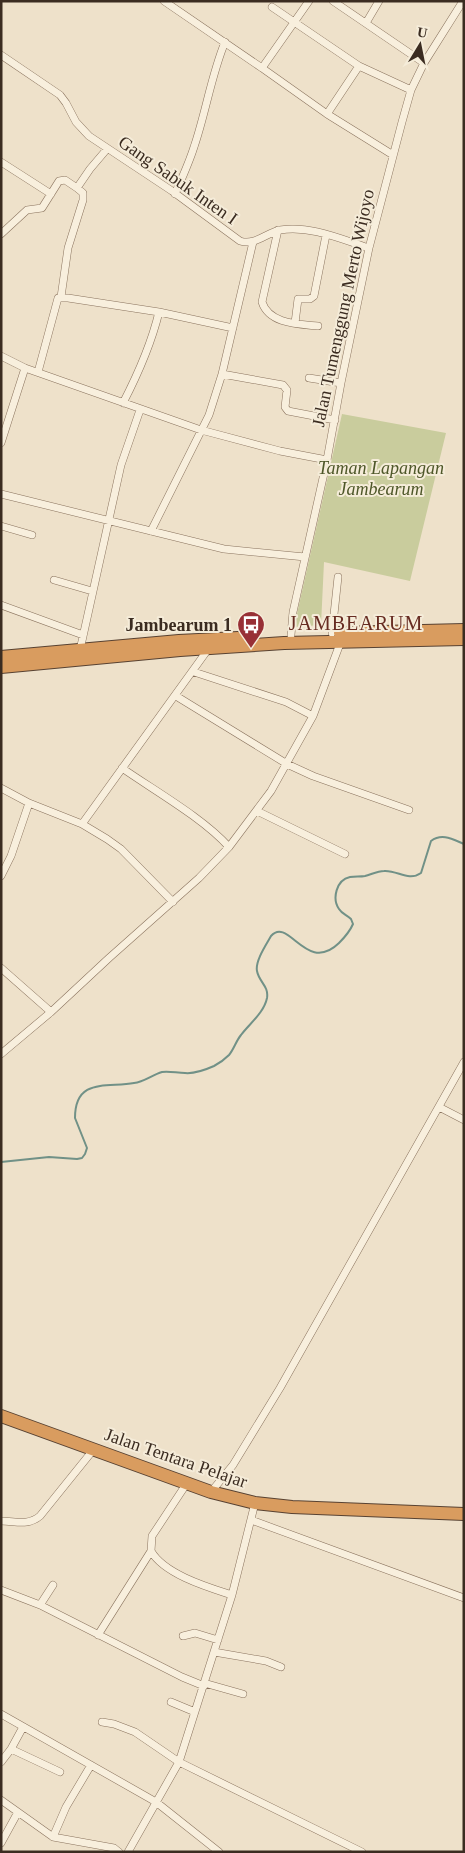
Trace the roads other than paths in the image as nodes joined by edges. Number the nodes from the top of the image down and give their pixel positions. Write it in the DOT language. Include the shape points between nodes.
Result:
graph roads {
  1 [pos="164,1"];
  2 [pos="309,1"];
  3 [pos="333,1"];
  4 [pos="379,1"];
  5 [pos="463,1"];
  6 [pos="272,7"];
  7 [pos="296,22"];
  8 [pos="366,23"];
  9 [pos="225,42"];
  10 [pos="1,55"];
  11 [pos="424,63"];
  12 [pos="359,66"];
  13 [pos="262,68"];
  14 [pos="411,90"];
  15 [pos="327,114"];
  16 [pos="107,149"];
  17 [pos="393,154"];
  18 [pos="1,162"];
  19 [pos="77,188"];
  20 [pos="51,194"];
  21 [pos="175,194"];
  22 [pos="278,230"];
  23 [pos="1,234"];
  24 [pos="326,235"];
  25 [pos="253,242"];
  26 [pos="369,248"];
  27 [pos="61,297"];
  28 [pos="159,312"];
  29 [pos="295,323"];
  30 [pos="318,326"];
  31 [pos="233,328"];
  32 [pos="1,356"];
  33 [pos="26,368"];
  34 [pos="38,372"];
  35 [pos="222,374"];
  36 [pos="309,378"];
  37 [pos="341,383"];
  38 [pos="123,403"];
  39 [pos="140,410"];
  40 [pos="335,420"];
  41 [pos="201,430"];
  42 [pos="1,444"];
  43 [pos="327,460"];
  44 [pos="1,494"];
  45 [pos="109,521"];
  46 [pos="1,526"];
  47 [pos="151,531"];
  48 [pos="32,536"];
  49 [pos="306,557"];
  50 [pos="338,577"];
  51 [pos="54,580"];
  52 [pos="92,591"];
  53 [pos="1,605"];
  54 [pos="464,630"];
  55 [pos="83,635"];
  56 [pos="291,635"];
  57 [pos="336,637"];
  58 [pos="464,638"];
  59 [pos="209,648"];
  60 [pos="80,650"];
  61 [pos="105,653"];
  62 [pos="1,657"];
  63 [pos="1,667"];
  64 [pos="194,672"];
  65 [pos="176,696"];
  66 [pos="313,716"];
  67 [pos="287,764"];
  68 [pos="122,768"];
  69 [pos="1,788"];
  70 [pos="29,803"];
  71 [pos="409,810"];
  72 [pos="257,811"];
  73 [pos="82,824"];
  74 [pos="228,847"];
  75 [pos="345,854"];
  76 [pos="1,876"];
  77 [pos="173,902"];
  78 [pos="1,968"];
  79 [pos="51,1012"];
  80 [pos="1,1054"];
  81 [pos="464,1062"];
  82 [pos="438,1107"];
  83 [pos="464,1120"];
  84 [pos="1,1416"];
  85 [pos="94,1449"];
  86 [pos="187,1483"];
  87 [pos="211,1492"];
  88 [pos="255,1503"];
  89 [pos="464,1514"];
  90 [pos="252,1520"];
  91 [pos="1,1521"];
  92 [pos="151,1551"];
  93 [pos="53,1585"];
  94 [pos="1,1590"];
  95 [pos="232,1594"];
  96 [pos="464,1598"];
  97 [pos="40,1605"];
  98 [pos="98,1635"];
  99 [pos="183,1636"];
  100 [pos="218,1640"];
  101 [pos="214,1652"];
  102 [pos="281,1667"];
  103 [pos="204,1684"];
  104 [pos="243,1694"];
  105 [pos="171,1702"];
  106 [pos="195,1712"];
  107 [pos="1,1714"];
  108 [pos="102,1722"];
  109 [pos="23,1727"];
  110 [pos="11,1748"];
  111 [pos="1,1762"];
  112 [pos="179,1762"];
  113 [pos="91,1765"];
  114 [pos="60,1772"];
  115 [pos="1,1800"];
  116 [pos="156,1802"];
  117 [pos="18,1812"];
  118 [pos="53,1837"];
  119 [pos="1,1843"];
  120 [pos="119,1852"];
  121 [pos="128,1852"];
  122 [pos="220,1852"];
  123 [pos="362,1852"];
  1 -- 9 [label="street"];
  2 -- 7 [label="street"];
  3 -- 8 [label="street"];
  4 -- 8 [label="street"];
  5 -- 11 [label="street, Jalan Tumenggung Merto Wijoyo"];
  6 -- 7 [label="street"];
  7 -- 12 [label="street"];
  7 -- 13 [label="street"];
  8 -- 11 [label="street"];
  9 -- 13 [label="street"];
  9 -- 21 [label="street" via="214,68 194,148"];
  10 -- 16 [label="street, Gang Sabuk Inten I" via="60,94 76,122"];
  11 -- 14 [label="street, Jalan Tumenggung Merto Wijoyo"];
  12 -- 14 [label="street"];
  12 -- 15 [label="street"];
  13 -- 15 [label="street"];
  14 -- 17 [label="street, Jalan Tumenggung Merto Wijoyo"];
  15 -- 17 [label="street"];
  16 -- 19 [label="street"];
  16 -- 21 [label="street, Gang Sabuk Inten I"];
  17 -- 26 [label="street, Jalan Tumenggung Merto Wijoyo"];
  18 -- 20 [label="street"];
  19 -- 20 [label="street" via="60,180"];
  19 -- 27 [label="street" via="83,193 83,200 72,234"];
  20 -- 23 [label="street" via="42,208 27,210"];
  21 -- 25 [label="street, Gang Sabuk Inten I" via="240,241"];
  22 -- 24 [label="street" via="296,228"];
  22 -- 25 [label="street"];
  22 -- 29 [label="street" via="262,302 275,319"];
  24 -- 26 [label="street"];
  24 -- 29 [label="street" via="314,296 298,299"];
  25 -- 31 [label="street"];
  26 -- 37 [label="street, Jalan Tumenggung Merto Wijoyo"];
  27 -- 28 [label="street"];
  27 -- 34 [label="street" via="56,300"];
  28 -- 31 [label="street"];
  28 -- 38 [label="street" via="152,339"];
  29 -- 30 [label="street"];
  31 -- 35 [label="street"];
  32 -- 33 [label="street"];
  33 -- 34 [label="street"];
  33 -- 42 [label="street"];
  34 -- 38 [label="street"];
  35 -- 40 [label="street" via="283,385 287,390 285,406 288,411"];
  35 -- 41 [label="street"];
  36 -- 37 [label="street"];
  37 -- 40 [label="street, Jalan Tumenggung Merto Wijoyo"];
  38 -- 39 [label="street"];
  39 -- 41 [label="street"];
  39 -- 45 [label="street" via="121,465"];
  40 -- 43 [label="street, Jalan Tumenggung Merto Wijoyo"];
  41 -- 43 [label="street"];
  41 -- 47 [label="street"];
  43 -- 49 [label="street, Jalan Tumenggung Merto Wijoyo"];
  44 -- 45 [label="street"];
  45 -- 47 [label="street"];
  45 -- 52 [label="street"];
  46 -- 48 [label="street"];
  47 -- 49 [label="street" via="224,549"];
  49 -- 56 [label="street, Jalan Tumenggung Merto Wijoyo"];
  50 -- 57 [label="street"];
  51 -- 52 [label="street"];
  52 -- 55 [label="street"];
  53 -- 55 [label="street"];
  54 -- 57 [label="highway"];
  55 -- 60 [label="street"];
  56 -- 57 [label="highway"];
  56 -- 61 [label="highway" via="179,641"];
  57 -- 58 [label="highway"];
  57 -- 59 [label="highway"];
  57 -- 66 [label="street"];
  59 -- 61 [label="highway"];
  59 -- 64 [label="street"];
  60 -- 61 [label="highway"];
  60 -- 62 [label="highway"];
  61 -- 63 [label="highway"];
  64 -- 65 [label="street"];
  64 -- 66 [label="street" via="286,702"];
  65 -- 67 [label="street"];
  65 -- 68 [label="street"];
  66 -- 67 [label="street"];
  67 -- 71 [label="street"];
  67 -- 72 [label="street"];
  68 -- 73 [label="street"];
  68 -- 74 [label="street" via="203,824"];
  69 -- 70 [label="street"];
  70 -- 73 [label="street"];
  70 -- 76 [label="street"];
  72 -- 74 [label="street"];
  72 -- 75 [label="street"];
  73 -- 77 [label="street" via="122,849"];
  74 -- 77 [label="street"];
  77 -- 79 [label="street"];
  78 -- 79 [label="street"];
  79 -- 80 [label="street"];
  81 -- 82 [label="street"];
  82 -- 83 [label="street"];
  82 -- 87 [label="street" via="280,1388 233,1465"];
  84 -- 85 [label="highway, Jalan Tentara Pelajar"];
  85 -- 86 [label="highway, Jalan Tentara Pelajar"];
  85 -- 91 [label="street" via="35,1520 23,1523"];
  86 -- 87 [label="highway, Jalan Tentara Pelajar"];
  86 -- 92 [label="street" via="152,1536"];
  87 -- 88 [label="highway, Jalan Tentara Pelajar"];
  88 -- 89 [label="highway, Jalan Tentara Pelajar"];
  88 -- 90 [label="street"];
  90 -- 95 [label="street"];
  90 -- 96 [label="street"];
  92 -- 95 [label="street" via="162,1565"];
  92 -- 98 [label="street"];
  93 -- 97 [label="street"];
  94 -- 97 [label="street"];
  95 -- 100 [label="street"];
  97 -- 98 [label="street"];
  98 -- 103 [label="street" via="182,1677"];
  99 -- 100 [label="street" via="195,1633"];
  100 -- 101 [label="street"];
  101 -- 102 [label="street" via="266,1661"];
  101 -- 103 [label="street"];
  103 -- 104 [label="street"];
  103 -- 106 [label="street"];
  105 -- 106 [label="street"];
  106 -- 112 [label="street"];
  107 -- 109 [label="street"];
  108 -- 112 [label="street" via="135,1732"];
  109 -- 110 [label="street"];
  109 -- 113 [label="street"];
  110 -- 111 [label="street"];
  110 -- 114 [label="street"];
  112 -- 116 [label="street"];
  112 -- 123 [label="street"];
  113 -- 116 [label="street"];
  113 -- 118 [label="street" via="66,1807"];
  115 -- 117 [label="street"];
  116 -- 121 [label="street"];
  116 -- 122 [label="street"];
  117 -- 118 [label="street"];
  117 -- 119 [label="street"];
  118 -- 120 [label="street" via="114,1848"];
}
